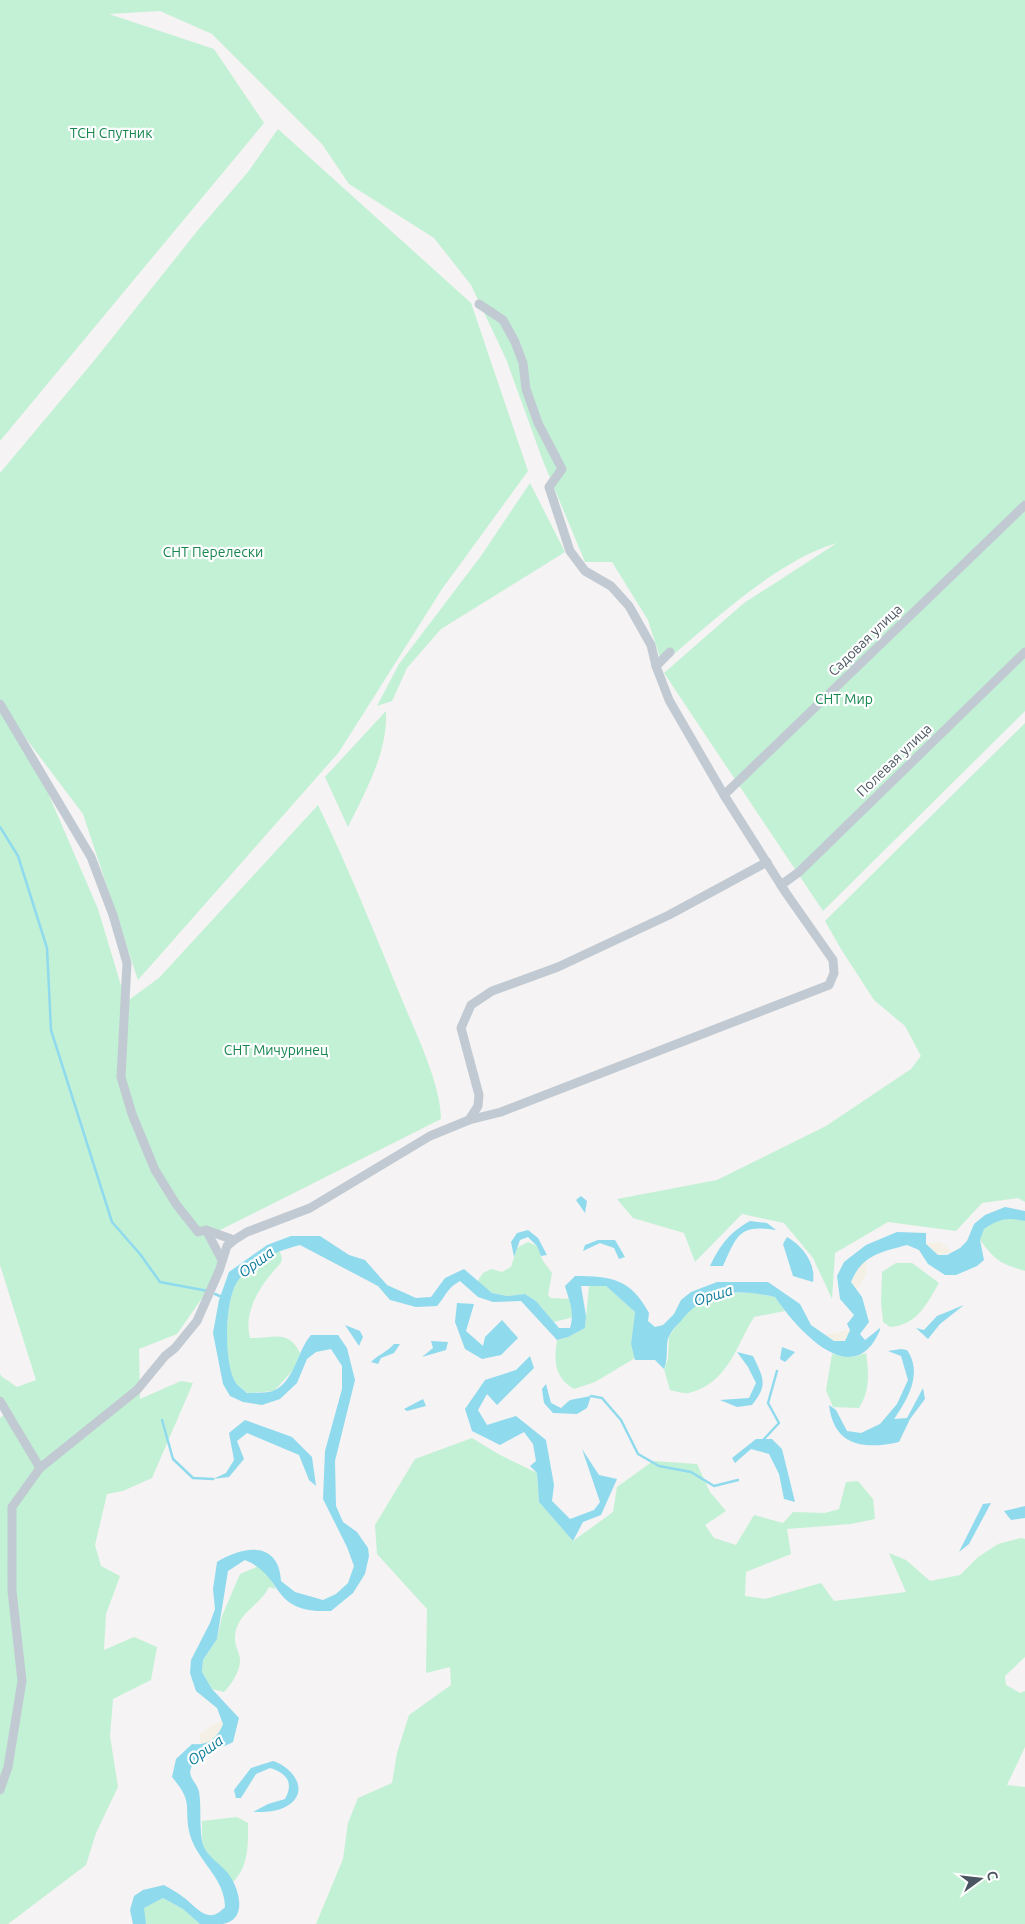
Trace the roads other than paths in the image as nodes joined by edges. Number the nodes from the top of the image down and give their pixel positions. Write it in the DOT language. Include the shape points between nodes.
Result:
graph roads {
  1 [pos="479,304"];
  2 [pos="1025,505"];
  3 [pos="670,652"];
  4 [pos="1025,652"];
  5 [pos="656,666"];
  6 [pos="0,704"];
  7 [pos="724,795"];
  8 [pos="767,862"];
  9 [pos="781,885"];
  10 [pos="469,1120"];
  11 [pos="206,1230"];
  12 [pos="234,1240"];
  13 [pos="222,1260"];
  14 [pos="0,1401"];
  15 [pos="40,1468"];
  16 [pos="0,1790"];
  1 -- 5 [label="street" via="503,320 523,363 526,389 538,423 562,469 549,487 570,552 585,570 611,586 629,606 651,645"];
  2 -- 7 [label="street, Садовая улица"];
  3 -- 5 [label="street"];
  4 -- 9 [label="street, Полевая улица" via="799,872"];
  5 -- 7 [label="street" via="669,700"];
  6 -- 11 [label="street" via="90,856 127,963 121,1077 132,1114 155,1170 176,1204 198,1232"];
  7 -- 8 [label="street"];
  8 -- 9 [label="street"];
  8 -- 10 [label="street" via="661,919 558,967 492,991 471,1005 461,1028 479,1095 478,1106"];
  9 -- 10 [label="street" via="833,960 834,973 829,985 501,1112"];
  10 -- 12 [label="street" via="430,1136 310,1208"];
  11 -- 12 [label="street"];
  11 -- 13 [label="street"];
  12 -- 13 [label="street" via="227,1246"];
  13 -- 15 [label="street" via="197,1321 175,1348 137,1390"];
  14 -- 15 [label="street"];
  15 -- 16 [label="street" via="12,1506 12,1591 22,1681 8,1767"];
}
